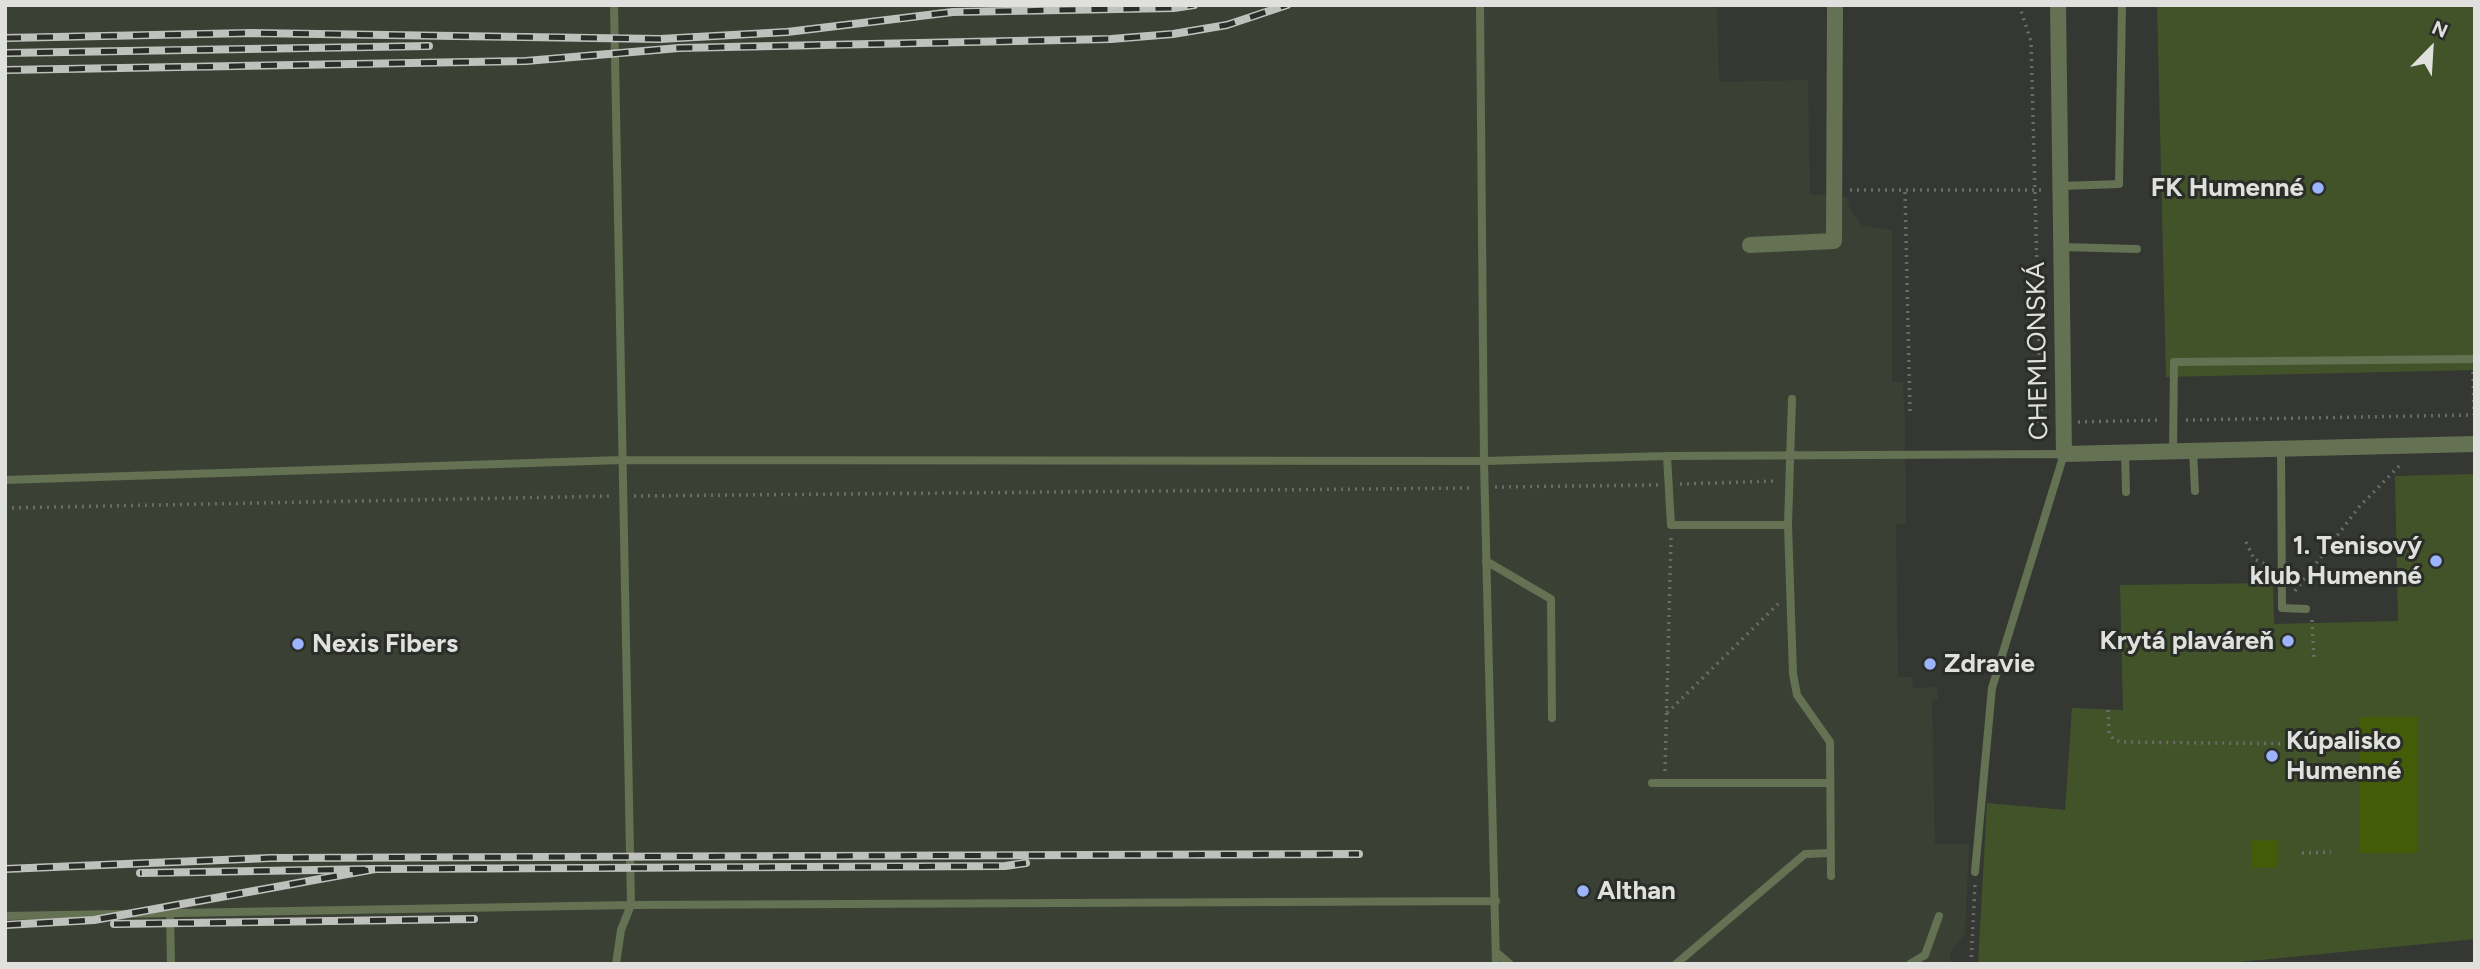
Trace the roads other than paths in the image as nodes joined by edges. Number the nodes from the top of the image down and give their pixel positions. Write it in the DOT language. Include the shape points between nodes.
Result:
graph roads {
  1 [pos="614,5"];
  2 [pos="1480,5"];
  3 [pos="1835,5"];
  4 [pos="2058,5"];
  5 [pos="2122,5"];
  6 [pos="2061,186"];
  7 [pos="1750,245"];
  8 [pos="2062,247"];
  9 [pos="2137,249"];
  10 [pos="2475,359"];
  11 [pos="1792,399"];
  12 [pos="2475,444"];
  13 [pos="2281,449"];
  14 [pos="2173,451"];
  15 [pos="2193,451"];
  16 [pos="2125,452"];
  17 [pos="2064,454"];
  18 [pos="1667,456"];
  19 [pos="1791,457"];
  20 [pos="622,460"];
  21 [pos="1484,461"];
  22 [pos="5,480"];
  23 [pos="2195,491"];
  24 [pos="2126,492"];
  25 [pos="1788,525"];
  26 [pos="1486,561"];
  27 [pos="2306,608"];
  28 [pos="1552,718"];
  29 [pos="1830,782"];
  30 [pos="1652,783"];
  31 [pos="1831,853"];
  32 [pos="1975,872"];
  33 [pos="1831,876"];
  34 [pos="1496,901"];
  35 [pos="631,905"];
  36 [pos="170,911"];
  37 [pos="5,916"];
  38 [pos="1939,916"];
  39 [pos="1496,952"];
  40 [pos="171,964"];
  41 [pos="616,964"];
  42 [pos="1496,964"];
  43 [pos="1510,964"];
  44 [pos="1676,964"];
  45 [pos="1910,964"];
  1 -- 20 [label="lane"];
  2 -- 21 [label="lane"];
  3 -- 7 [label="street" via="1834,241"];
  4 -- 6 [label="street, CHEMLONSKÁ"];
  5 -- 6 [label="lane" via="2119,184"];
  6 -- 8 [label="street, CHEMLONSKÁ"];
  8 -- 9 [label="lane"];
  8 -- 17 [label="street, CHEMLONSKÁ"];
  10 -- 14 [label="lane" via="2174,362"];
  11 -- 19 [label="lane"];
  12 -- 13 [label="street, CHEMLONSKÁ"];
  13 -- 15 [label="street, CHEMLONSKÁ"];
  13 -- 27 [label="lane" via="2282,608"];
  14 -- 15 [label="street, CHEMLONSKÁ"];
  14 -- 16 [label="street, CHEMLONSKÁ"];
  15 -- 23 [label="lane"];
  16 -- 17 [label="street, CHEMLONSKÁ"];
  16 -- 24 [label="lane"];
  17 -- 19 [label="lane"];
  17 -- 32 [label="lane" via="1992,688"];
  18 -- 19 [label="lane"];
  18 -- 21 [label="lane"];
  18 -- 25 [label="lane" via="1671,525"];
  19 -- 25 [label="lane"];
  20 -- 21 [label="lane"];
  20 -- 22 [label="lane"];
  20 -- 35 [label="lane"];
  21 -- 26 [label="lane"];
  25 -- 29 [label="lane" via="1795,685 1797,695 1830,742"];
  26 -- 28 [label="lane" via="1551,599"];
  26 -- 34 [label="lane"];
  29 -- 30 [label="lane"];
  29 -- 31 [label="lane"];
  31 -- 33 [label="lane"];
  31 -- 44 [label="lane" via="1805,854"];
  34 -- 35 [label="lane"];
  34 -- 39 [label="lane"];
  35 -- 36 [label="lane"];
  35 -- 41 [label="lane" via="621,929"];
  36 -- 37 [label="lane"];
  36 -- 40 [label="lane"];
  38 -- 45 [label="lane" via="1926,955"];
  39 -- 42 [label="lane"];
  39 -- 43 [label="lane"];
}
